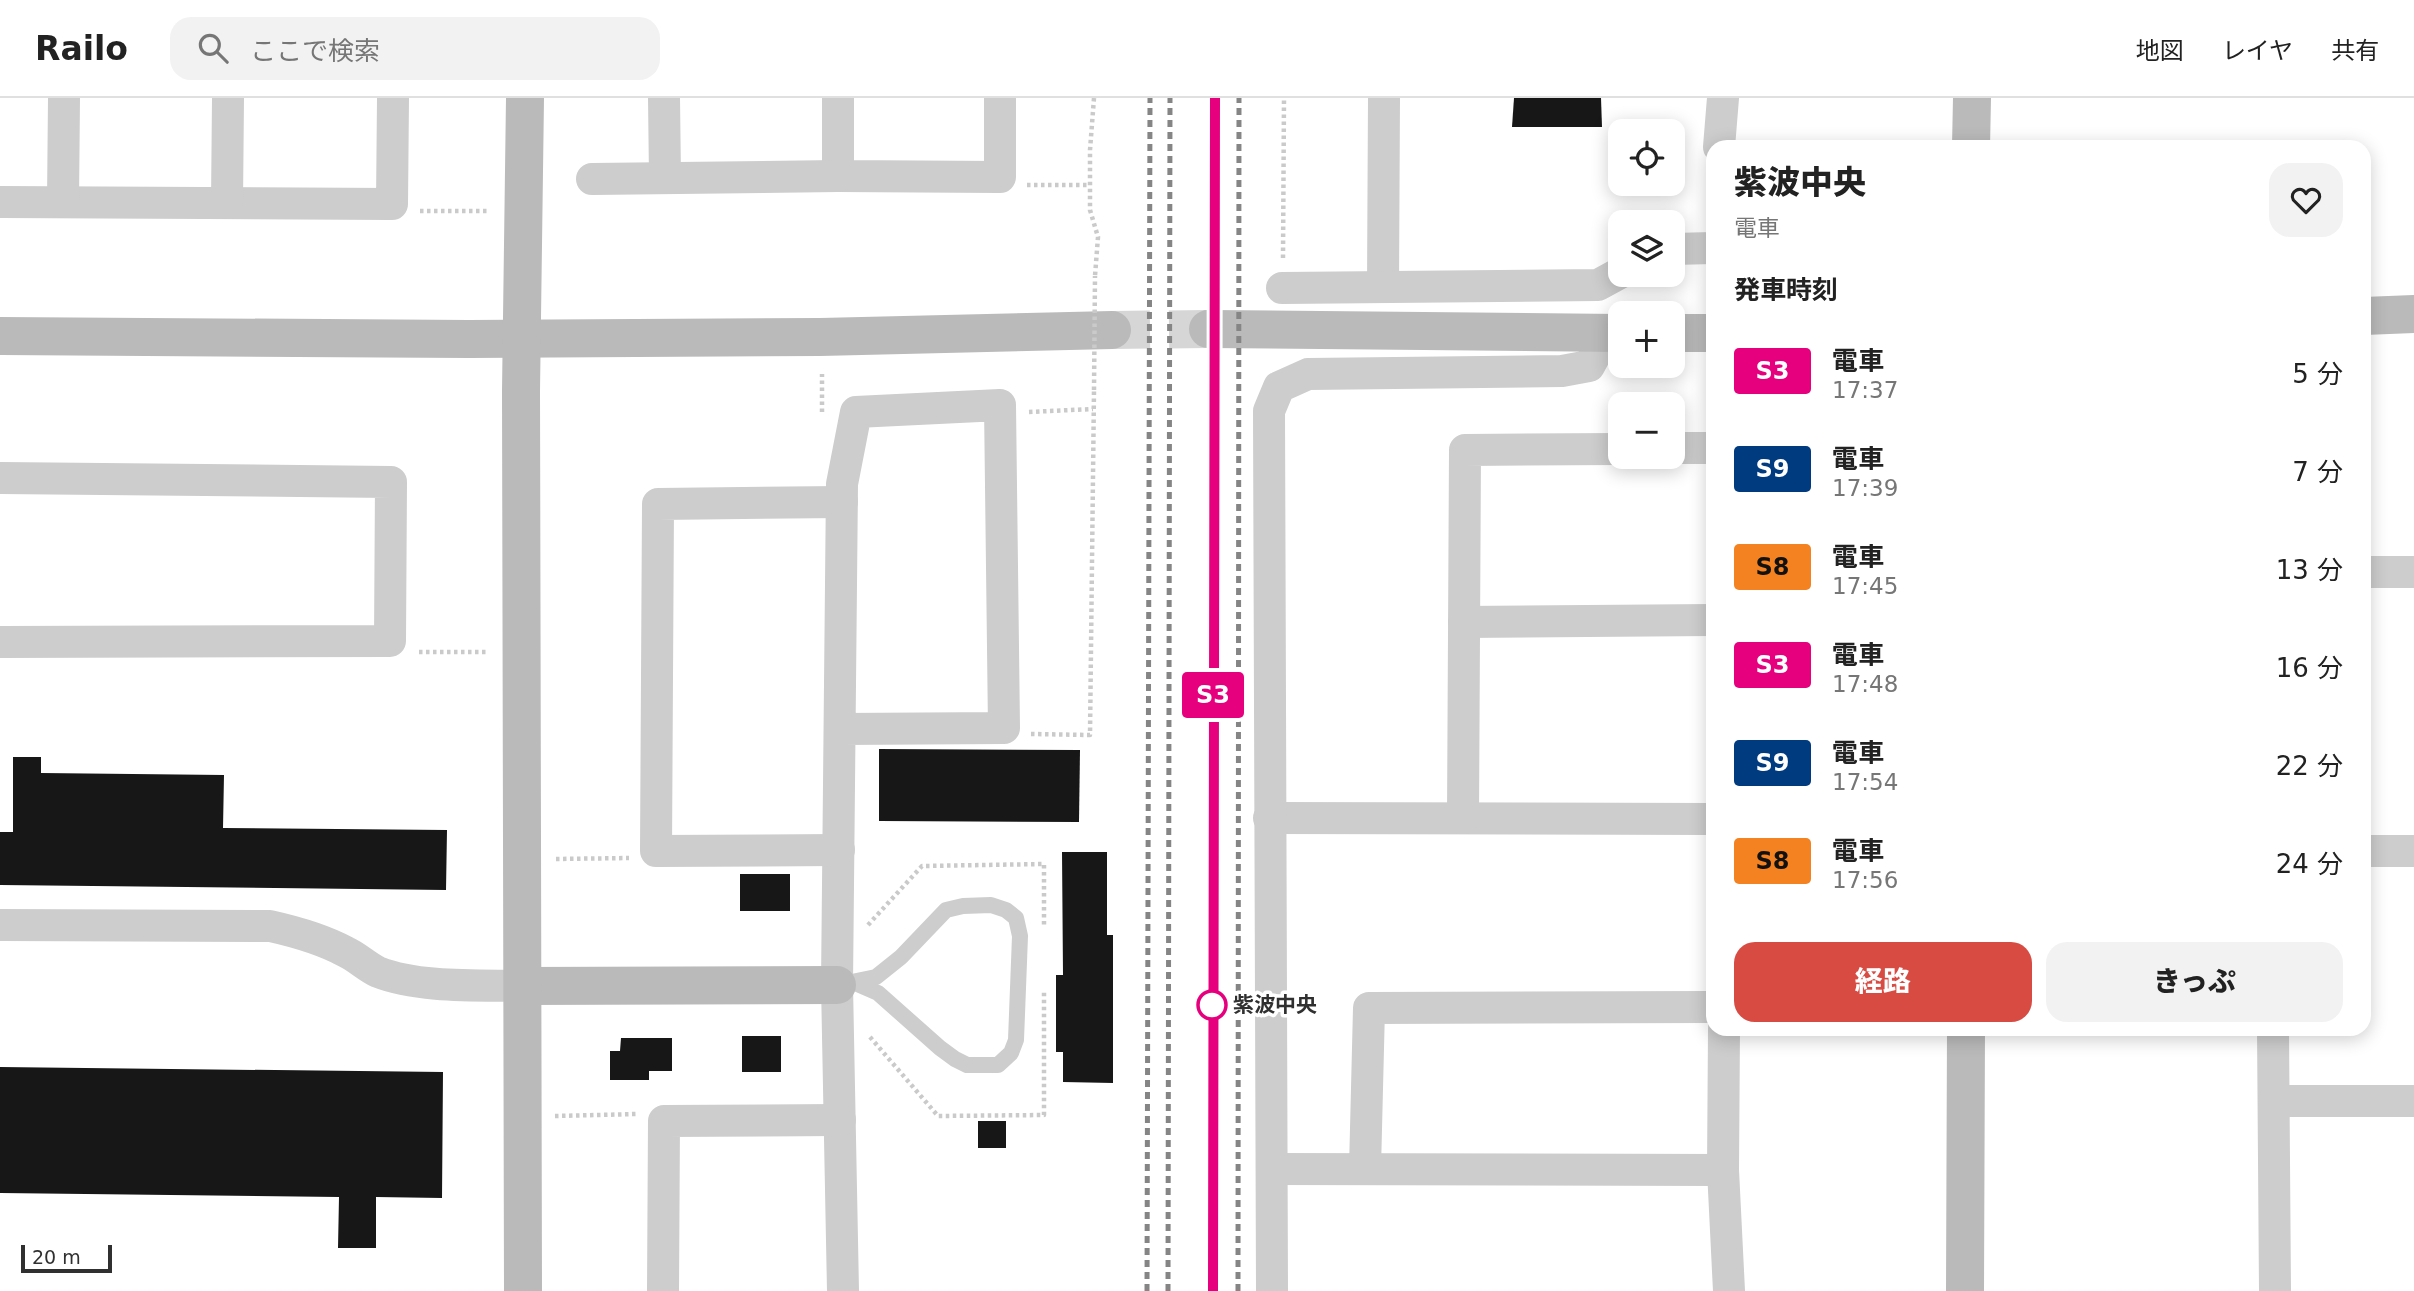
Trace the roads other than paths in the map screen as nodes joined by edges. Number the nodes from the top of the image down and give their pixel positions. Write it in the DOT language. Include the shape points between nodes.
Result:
graph roads {
  1 [pos="64,98"];
  2 [pos="228,98"];
  3 [pos="393,98"];
  4 [pos="525,98"];
  5 [pos="664,98"];
  6 [pos="838,98"];
  7 [pos="1000,98"];
  8 [pos="1384,98"];
  9 [pos="1723,98"];
  10 [pos="1972,98"];
  11 [pos="1720,140"];
  12 [pos="1971,140"];
  13 [pos="838,176"];
  14 [pos="665,178"];
  15 [pos="592,179"];
  16 [pos="0,202"];
  17 [pos="63,202"];
  18 [pos="227,203"];
  19 [pos="1706,247"];
  20 [pos="1685,248"];
  21 [pos="1608,280"];
  22 [pos="1382,287"];
  23 [pos="1282,288"];
  24 [pos="2414,314"];
  25 [pos="2371,316"];
  26 [pos="1208,329"];
  27 [pos="1112,330"];
  28 [pos="1685,332"];
  29 [pos="1706,332"];
  30 [pos="1608,333"];
  31 [pos="0,336"];
  32 [pos="521,339"];
  33 [pos="1608,341"];
  34 [pos="1685,448"];
  35 [pos="1706,448"];
  36 [pos="1608,449"];
  37 [pos="0,478"];
  38 [pos="842,502"];
  39 [pos="2371,572"];
  40 [pos="2414,572"];
  41 [pos="1706,620"];
  42 [pos="1464,622"];
  43 [pos="0,642"];
  44 [pos="840,730"];
  45 [pos="1269,818"];
  46 [pos="1463,818"];
  47 [pos="1706,819"];
  48 [pos="839,850"];
  49 [pos="2414,850"];
  50 [pos="2371,851"];
  51 [pos="0,925"];
  52 [pos="846,984"];
  53 [pos="523,986"];
  54 [pos="1706,1007"];
  55 [pos="1724,1036"];
  56 [pos="1966,1036"];
  57 [pos="2273,1036"];
  58 [pos="2274,1101"];
  59 [pos="2414,1101"];
  60 [pos="840,1120"];
  61 [pos="1272,1168"];
  62 [pos="1365,1169"];
  63 [pos="1723,1170"];
  64 [pos="523,1291"];
  65 [pos="663,1291"];
  66 [pos="843,1291"];
  67 [pos="1272,1291"];
  68 [pos="1729,1291"];
  69 [pos="1965,1291"];
  70 [pos="2275,1291"];
  1 -- 17 [label="street"];
  2 -- 18 [label="street"];
  3 -- 18 [label="street" via="392,204"];
  4 -- 32 [label="street"];
  5 -- 14 [label="street"];
  6 -- 13 [label="street"];
  7 -- 13 [label="street" via="1000,177"];
  8 -- 22 [label="street"];
  9 -- 11 [label="street"];
  10 -- 12 [label="street"];
  13 -- 14 [label="street"];
  14 -- 15 [label="street"];
  16 -- 17 [label="street"];
  17 -- 18 [label="street"];
  19 -- 20 [label="street"];
  21 -- 22 [label="street" via="1598,285"];
  22 -- 23 [label="street"];
  24 -- 25 [label="street"];
  26 -- 30 [label="street"];
  27 -- 32 [label="street"];
  28 -- 29 [label="street"];
  31 -- 32 [label="street"];
  32 -- 53 [label="street"];
  33 -- 45 [label="street" via="1589,366 1562,371 1308,374 1279,387 1269,411"];
  34 -- 35 [label="street"];
  36 -- 42 [label="street" via="1465,450"];
  37 -- 43 [label="street" via="391,482 390,641"];
  38 -- 44 [label="street"];
  38 -- 44 [label="street" via="856,412 1000,405 1004,728"];
  38 -- 48 [label="street" via="658,505 656,851"];
  39 -- 40 [label="street"];
  41 -- 42 [label="street"];
  42 -- 46 [label="street"];
  44 -- 48 [label="street"];
  45 -- 46 [label="street"];
  45 -- 61 [label="street"];
  46 -- 47 [label="street"];
  48 -- 52 [label="street"];
  49 -- 50 [label="street"];
  51 -- 53 [label="street" via="270,926 327,942 377,971 405,979"];
  52 -- 52 [label="lane" via="876,977 946,909 991,905 1016,918 1020,936 1016,1040 1012,1053 998,1065 967,1065 955,1059 878,993"];
  52 -- 53 [label="street"];
  52 -- 60 [label="street"];
  53 -- 64 [label="street"];
  54 -- 62 [label="street" via="1369,1008"];
  55 -- 63 [label="street"];
  56 -- 69 [label="street"];
  57 -- 58 [label="street"];
  58 -- 59 [label="street"];
  58 -- 70 [label="street"];
  60 -- 65 [label="street" via="664,1121"];
  60 -- 66 [label="street"];
  61 -- 62 [label="street"];
  61 -- 67 [label="street"];
  62 -- 63 [label="street"];
  63 -- 68 [label="street"];
}
